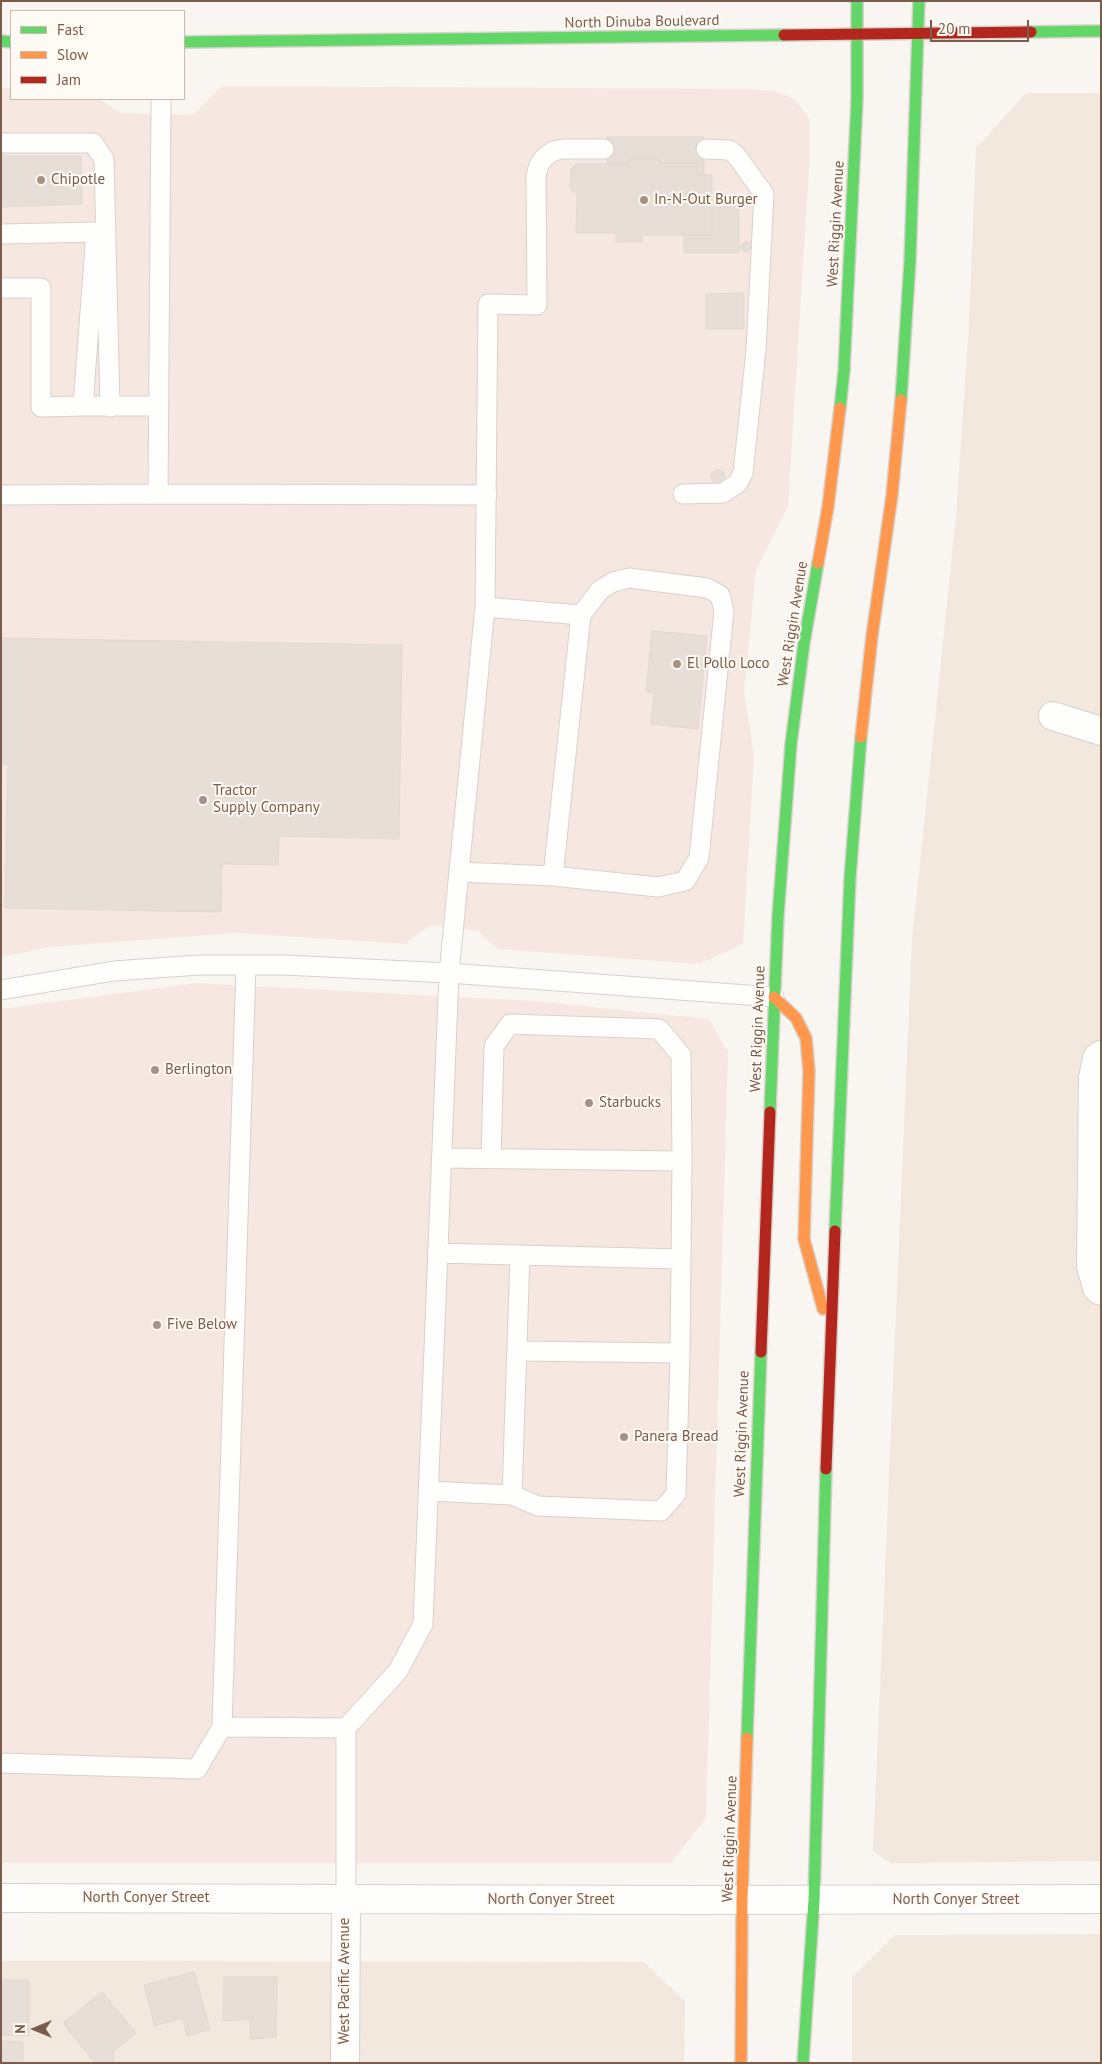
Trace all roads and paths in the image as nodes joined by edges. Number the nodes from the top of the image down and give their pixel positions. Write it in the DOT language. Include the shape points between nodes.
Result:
graph roads {
  1 [pos="858,1"];
  2 [pos="919,1"];
  3 [pos="1101,31"];
  4 [pos="918,32"];
  5 [pos="857,34"];
  6 [pos="185,42"];
  7 [pos="161,100"];
  8 [pos="1,144"];
  9 [pos="604,149"];
  10 [pos="706,149"];
  11 [pos="1,234"];
  12 [pos="1,288"];
  13 [pos="83,406"];
  14 [pos="158,406"];
  15 [pos="110,407"];
  16 [pos="158,494"];
  17 [pos="683,494"];
  18 [pos="1,495"];
  19 [pos="487,495"];
  20 [pos="485,607"];
  21 [pos="580,615"];
  22 [pos="1053,716"];
  23 [pos="1101,731"];
  24 [pos="460,872"];
  25 [pos="553,876"];
  26 [pos="246,965"];
  27 [pos="449,974"];
  28 [pos="1,990"];
  29 [pos="774,997"];
  30 [pos="1101,1056"];
  31 [pos="442,1158"];
  32 [pos="491,1158"];
  33 [pos="682,1161"];
  34 [pos="437,1253"];
  35 [pos="520,1255"];
  36 [pos="680,1259"];
  37 [pos="1101,1291"];
  38 [pos="830,1335"];
  39 [pos="517,1351"];
  40 [pos="680,1353"];
  41 [pos="429,1491"];
  42 [pos="512,1495"];
  43 [pos="222,1727"];
  44 [pos="346,1728"];
  45 [pos="1,1764"];
  46 [pos="1,1898"];
  47 [pos="1101,1899"];
  48 [pos="346,1900"];
  49 [pos="742,1900"];
  50 [pos="814,1900"];
  51 [pos="345,2063"];
  52 [pos="741,2063"];
  53 [pos="804,2063"];
  1 -- 5 [label="main road, West Riggin Avenue"];
  2 -- 4 [label="main road"];
  3 -- 4 [label="main road, North Dinuba Boulevard"];
  4 -- 5 [label="main road, North Dinuba Boulevard"];
  4 -- 38 [label="main road" via="910,261 901,400 866,696 851,862"];
  5 -- 6 [label="main road, North Dinuba Boulevard"];
  5 -- 29 [label="main road, West Riggin Avenue" via="844,371 831,483 791,744"];
  7 -- 14 [label="lane"];
  8 -- 15 [label="lane" via="92,144 104,159"];
  9 -- 19 [label="lane" via="553,151 539,166 536,176 537,305 488,304"];
  10 -- 17 [label="lane" via="729,150 736,155 764,194 756,350 743,473 738,483 723,493"];
  11 -- 13 [label="lane" via="96,232"];
  12 -- 13 [label="lane" via="41,288 41,407"];
  13 -- 15 [label="lane"];
  14 -- 15 [label="lane"];
  14 -- 16 [label="lane"];
  16 -- 18 [label="lane"];
  16 -- 19 [label="lane"];
  19 -- 20 [label="lane"];
  20 -- 21 [label="lane"];
  20 -- 24 [label="lane"];
  21 -- 25 [label="lane"];
  21 -- 25 [label="lane" via="600,590 629,578 708,588 720,595 724,611 699,858 685,881 658,887"];
  22 -- 23 [label="street"];
  24 -- 25 [label="lane"];
  24 -- 27 [label="lane"];
  26 -- 27 [label="lane"];
  26 -- 28 [label="lane" via="114,971"];
  26 -- 43 [label="lane"];
  27 -- 29 [label="lane"];
  27 -- 31 [label="lane"];
  29 -- 38 [label="main road" via="796,1018 806,1038 809,1071 804,1239"];
  29 -- 49 [label="main road, West Riggin Avenue"];
  30 -- 37 [label="street" via="1097,1058 1093,1078 1091,1267 1097,1288"];
  31 -- 32 [label="lane"];
  31 -- 34 [label="lane"];
  32 -- 33 [label="lane"];
  32 -- 33 [label="lane" via="494,1046 510,1024 659,1029 681,1054"];
  33 -- 36 [label="lane"];
  34 -- 35 [label="lane"];
  34 -- 41 [label="lane"];
  35 -- 36 [label="lane"];
  35 -- 39 [label="lane"];
  36 -- 40 [label="lane"];
  38 -- 50 [label="main road"];
  39 -- 40 [label="lane"];
  39 -- 42 [label="lane"];
  40 -- 42 [label="lane" via="676,1494 661,1511 538,1506"];
  41 -- 42 [label="lane"];
  41 -- 44 [label="lane" via="423,1624 398,1671"];
  43 -- 44 [label="lane"];
  43 -- 45 [label="lane" via="197,1769"];
  44 -- 48 [label="lane"];
  46 -- 48 [label="street, North Conyer Street"];
  47 -- 50 [label="street, North Conyer Street"];
  48 -- 49 [label="street, North Conyer Street"];
  48 -- 51 [label="street, West Pacific Avenue"];
  49 -- 50 [label="street, North Conyer Street"];
  49 -- 52 [label="main road, West Riggin Avenue"];
  50 -- 53 [label="main road"];
}
